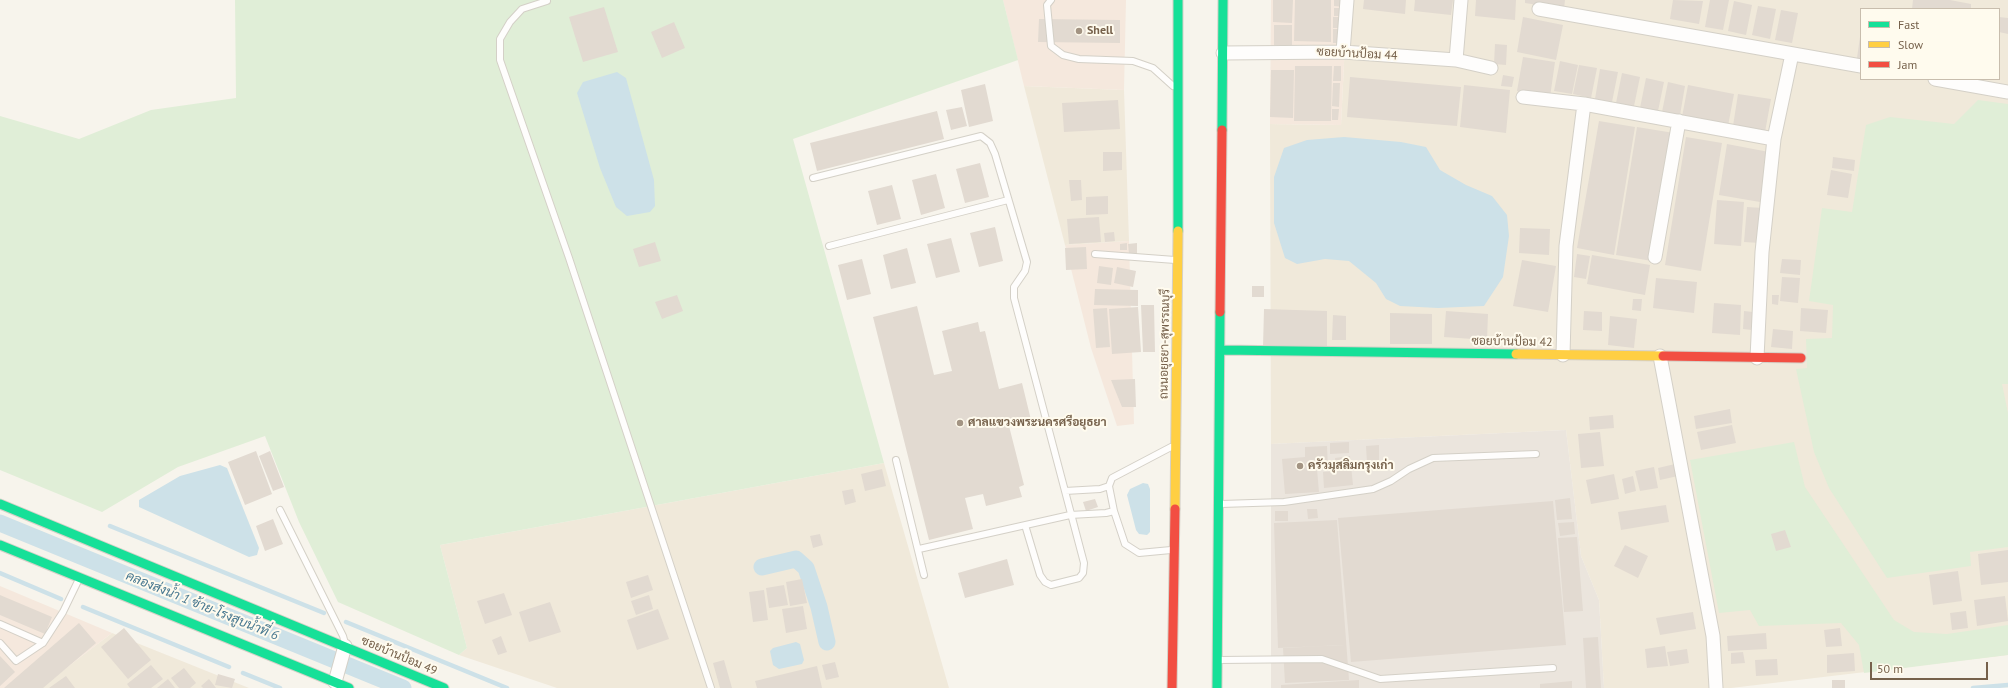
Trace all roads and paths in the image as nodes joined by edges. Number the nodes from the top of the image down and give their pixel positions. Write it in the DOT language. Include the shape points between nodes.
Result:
graph roads {
  1 [pos="1051,0"];
  2 [pos="1178,0"];
  3 [pos="1223,0"];
  4 [pos="1347,0"];
  5 [pos="1461,0"];
  6 [pos="547,1"];
  7 [pos="1540,9"];
  8 [pos="1343,52"];
  9 [pos="1222,53"];
  10 [pos="1792,54"];
  11 [pos="1456,60"];
  12 [pos="1860,66"];
  13 [pos="1491,68"];
  14 [pos="1941,80"];
  15 [pos="1177,90"];
  16 [pos="2008,92"];
  17 [pos="1524,97"];
  18 [pos="1584,104"];
  19 [pos="1679,121"];
  20 [pos="1774,139"];
  21 [pos="813,178"];
  22 [pos="1008,200"];
  23 [pos="829,246"];
  24 [pos="1094,254"];
  25 [pos="1655,256"];
  26 [pos="1178,260"];
  27 [pos="1222,350"];
  28 [pos="1563,355"];
  29 [pos="1660,356"];
  30 [pos="1757,358"];
  31 [pos="1801,358"];
  32 [pos="1175,445"];
  33 [pos="1536,454"];
  34 [pos="896,460"];
  35 [pos="1109,486"];
  36 [pos="1065,491"];
  37 [pos="0,504"];
  38 [pos="1219,504"];
  39 [pos="280,510"];
  40 [pos="1114,511"];
  41 [pos="1070,515"];
  42 [pos="1025,525"];
  43 [pos="0,545"];
  44 [pos="918,550"];
  45 [pos="1175,550"];
  46 [pos="924,575"];
  47 [pos="80,577"];
  48 [pos="0,624"];
  49 [pos="0,643"];
  50 [pos="43,643"];
  51 [pos="342,657"];
  52 [pos="1218,660"];
  53 [pos="1553,668"];
  54 [pos="335,682"];
  55 [pos="349,688"];
  56 [pos="444,688"];
  57 [pos="711,688"];
  58 [pos="1172,688"];
  59 [pos="1217,688"];
  60 [pos="1716,688"];
  1 -- 15 [label="lane" via="1047,5 1051,46 1063,55 1079,59 1133,61 1153,68"];
  2 -- 15 [label="main road, ถนนอยุธยา-สุพรรณบุรี"];
  3 -- 9 [label="main road"];
  4 -- 8 [label="street"];
  5 -- 11 [label="street"];
  6 -- 57 [label="lane" via="522,9 510,22 500,39 500,60 569,258"];
  7 -- 10 [label="street"];
  8 -- 9 [label="street, ซอยบ้านป้อม 44"];
  8 -- 11 [label="street, ซอยบ้านป้อม 44"];
  9 -- 27 [label="main road"];
  10 -- 12 [label="street"];
  10 -- 20 [label="street"];
  11 -- 13 [label="street, ซอยบ้านป้อม 44"];
  14 -- 16 [label="street"];
  15 -- 26 [label="main road, ถนนอยุธยา-สุพรรณบุรี"];
  17 -- 18 [label="street"];
  18 -- 19 [label="street"];
  18 -- 28 [label="street" via="1566,246"];
  19 -- 20 [label="street"];
  19 -- 25 [label="street"];
  20 -- 30 [label="street" via="1762,252"];
  21 -- 22 [label="lane" via="981,136 990,143 995,154"];
  22 -- 23 [label="lane"];
  22 -- 36 [label="lane" via="1027,262 1025,271 1014,287 1014,298"];
  24 -- 26 [label="lane"];
  26 -- 32 [label="main road, ถนนอยุธยา-สุพรรณบุรี"];
  27 -- 28 [label="main road, ซอยบ้านป้อม 42"];
  27 -- 38 [label="main road"];
  28 -- 29 [label="main road, ซอยบ้านป้อม 42"];
  29 -- 30 [label="main road, ซอยบ้านป้อม 42"];
  29 -- 60 [label="street" via="1714,636"];
  30 -- 31 [label="main road, ซอยบ้านป้อม 42"];
  32 -- 35 [label="lane" via="1112,478"];
  32 -- 45 [label="main road, ถนนอยุธยา-สุพรรณบุรี"];
  33 -- 38 [label="lane" via="1434,458 1373,489 1284,502"];
  34 -- 44 [label="lane"];
  35 -- 36 [label="lane"];
  35 -- 40 [label="lane"];
  36 -- 41 [label="lane"];
  37 -- 51 [label="main road, ซอยบ้านป้อม 49"];
  38 -- 52 [label="main road"];
  39 -- 51 [label="lane" via="343,636"];
  40 -- 41 [label="lane"];
  40 -- 45 [label="lane" via="1125,544 1139,553"];
  41 -- 42 [label="lane"];
  41 -- 42 [label="lane" via="1084,564 1083,573 1079,578 1051,585 1044,582 1040,574"];
  42 -- 44 [label="lane"];
  43 -- 47 [label="main road"];
  44 -- 46 [label="lane"];
  45 -- 58 [label="main road, ถนนอยุธยา-สุพรรณบุรี"];
  47 -- 50 [label="lane" via="63,612"];
  47 -- 54 [label="main road"];
  48 -- 50 [label="lane"];
  49 -- 50 [label="lane" via="16,661"];
  51 -- 54 [label="street"];
  51 -- 56 [label="main road, ซอยบ้านป้อม 49"];
  52 -- 53 [label="lane" via="1322,659 1380,679"];
  52 -- 59 [label="main road"];
  54 -- 55 [label="main road"];
}
